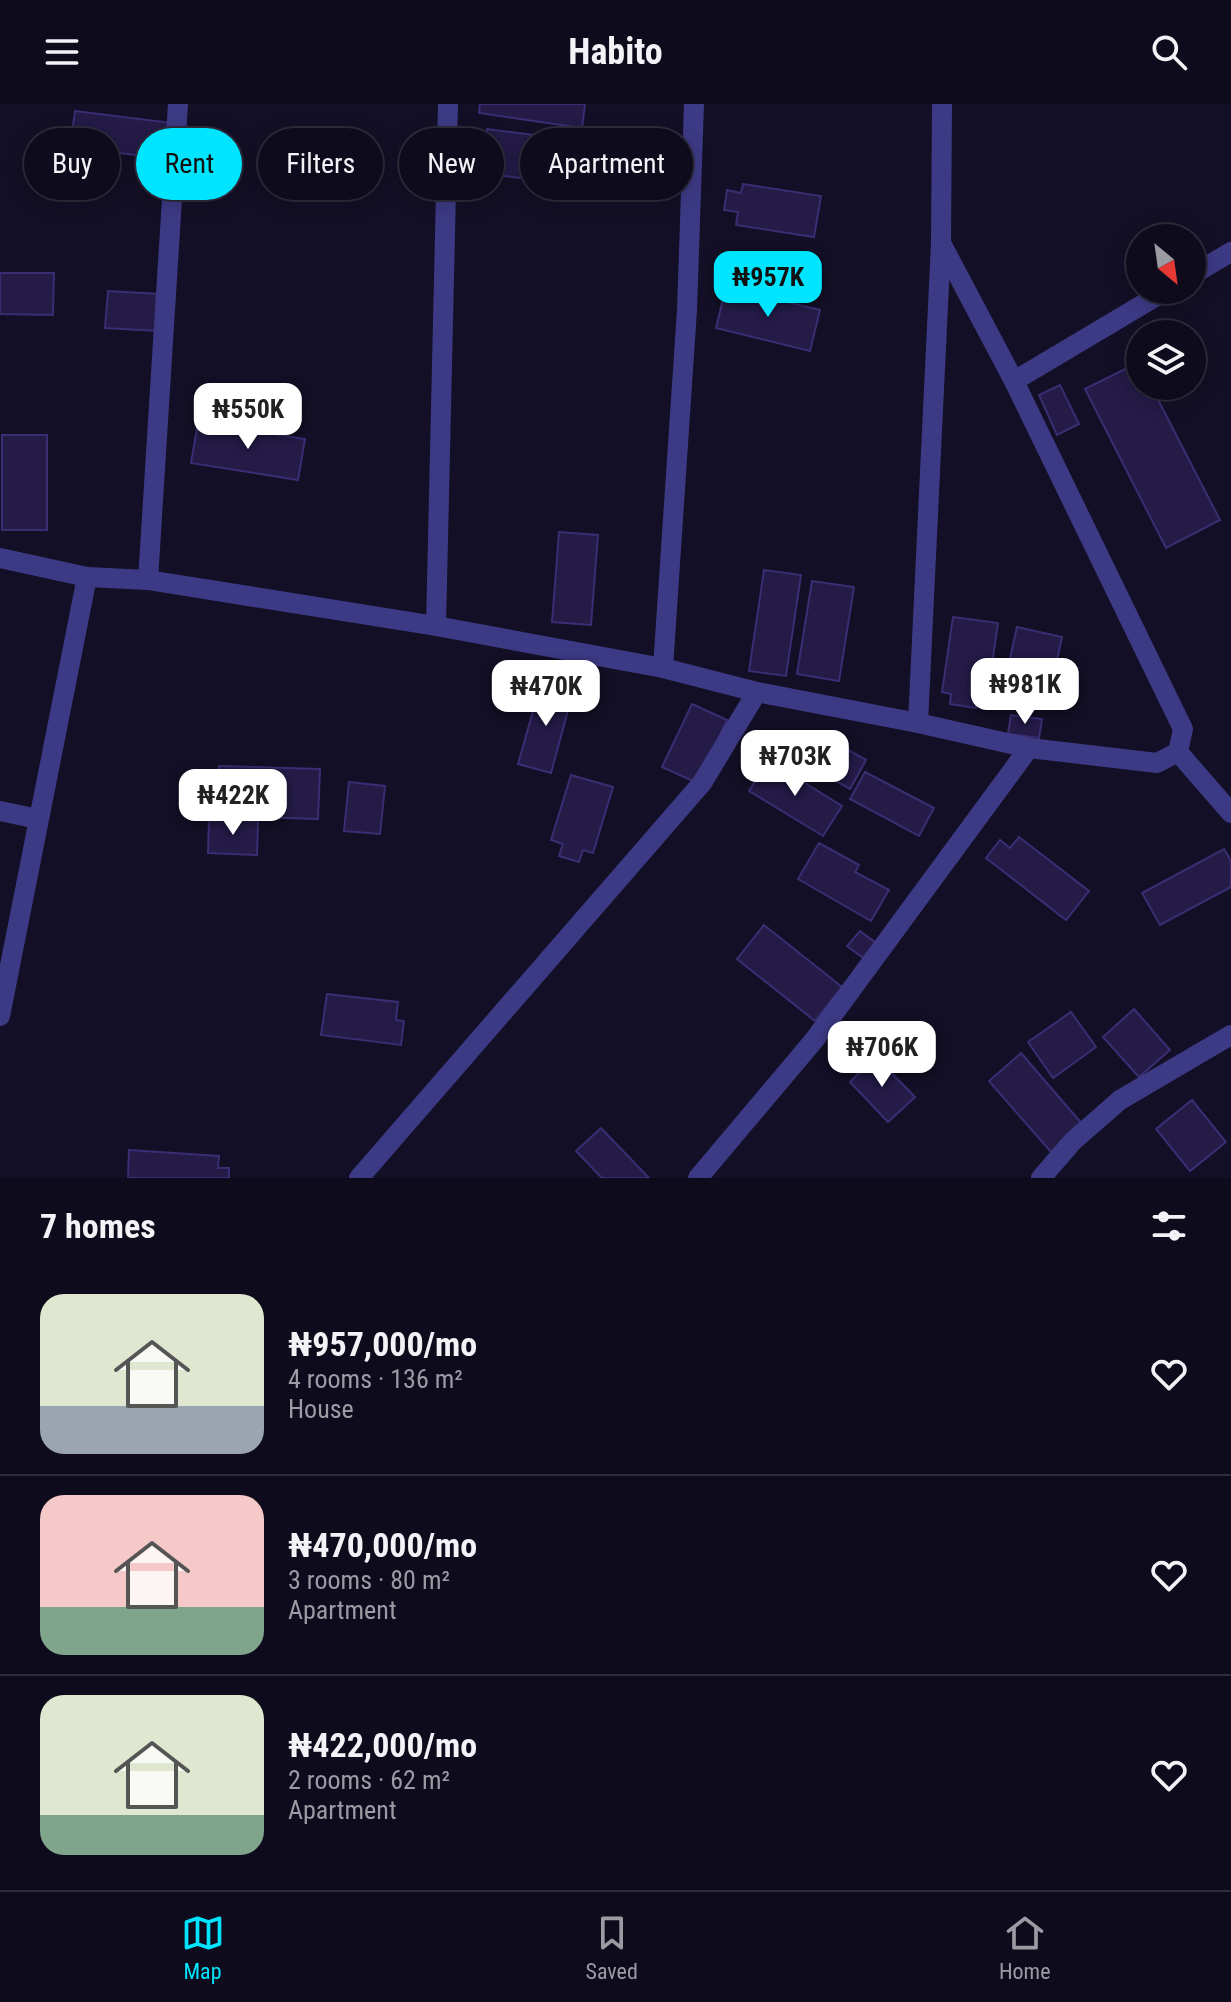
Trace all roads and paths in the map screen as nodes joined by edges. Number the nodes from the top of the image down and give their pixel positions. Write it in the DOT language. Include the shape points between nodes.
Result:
graph roads {
  1 [pos="178,104"];
  2 [pos="448,104"];
  3 [pos="694,104"];
  4 [pos="942,104"];
  5 [pos="941,243"];
  6 [pos="1231,252"];
  7 [pos="1206,267"];
  8 [pos="1143,304"];
  9 [pos="1014,381"];
  10 [pos="0,558"];
  11 [pos="87,577"];
  12 [pos="148,580"];
  13 [pos="436,626"];
  14 [pos="663,668"];
  15 [pos="757,692"];
  16 [pos="918,723"];
  17 [pos="1029,748"];
  18 [pos="1178,752"];
  19 [pos="0,811"];
  20 [pos="1231,813"];
  21 [pos="38,819"];
  22 [pos="0,1016"];
  23 [pos="1231,1035"];
  24 [pos="359,1178"];
  25 [pos="698,1178"];
  26 [pos="1041,1178"];
  1 -- 12 [label="street"];
  2 -- 13 [label="street"];
  3 -- 14 [label="street" via="687,310"];
  4 -- 5 [label="street"];
  5 -- 9 [label="street"];
  5 -- 16 [label="street"];
  6 -- 7 [label="street"];
  8 -- 9 [label="street"];
  9 -- 18 [label="street" via="1183,729"];
  10 -- 11 [label="street"];
  11 -- 12 [label="street"];
  11 -- 21 [label="street"];
  12 -- 13 [label="street"];
  13 -- 14 [label="street"];
  14 -- 15 [label="street"];
  15 -- 16 [label="street"];
  15 -- 24 [label="street" via="702,783"];
  16 -- 17 [label="street"];
  17 -- 18 [label="street" via="1157,763"];
  17 -- 25 [label="street" via="815,1039"];
  18 -- 20 [label="street"];
  19 -- 21 [label="street"];
  21 -- 22 [label="street"];
  23 -- 26 [label="street" via="1120,1100"];
}
